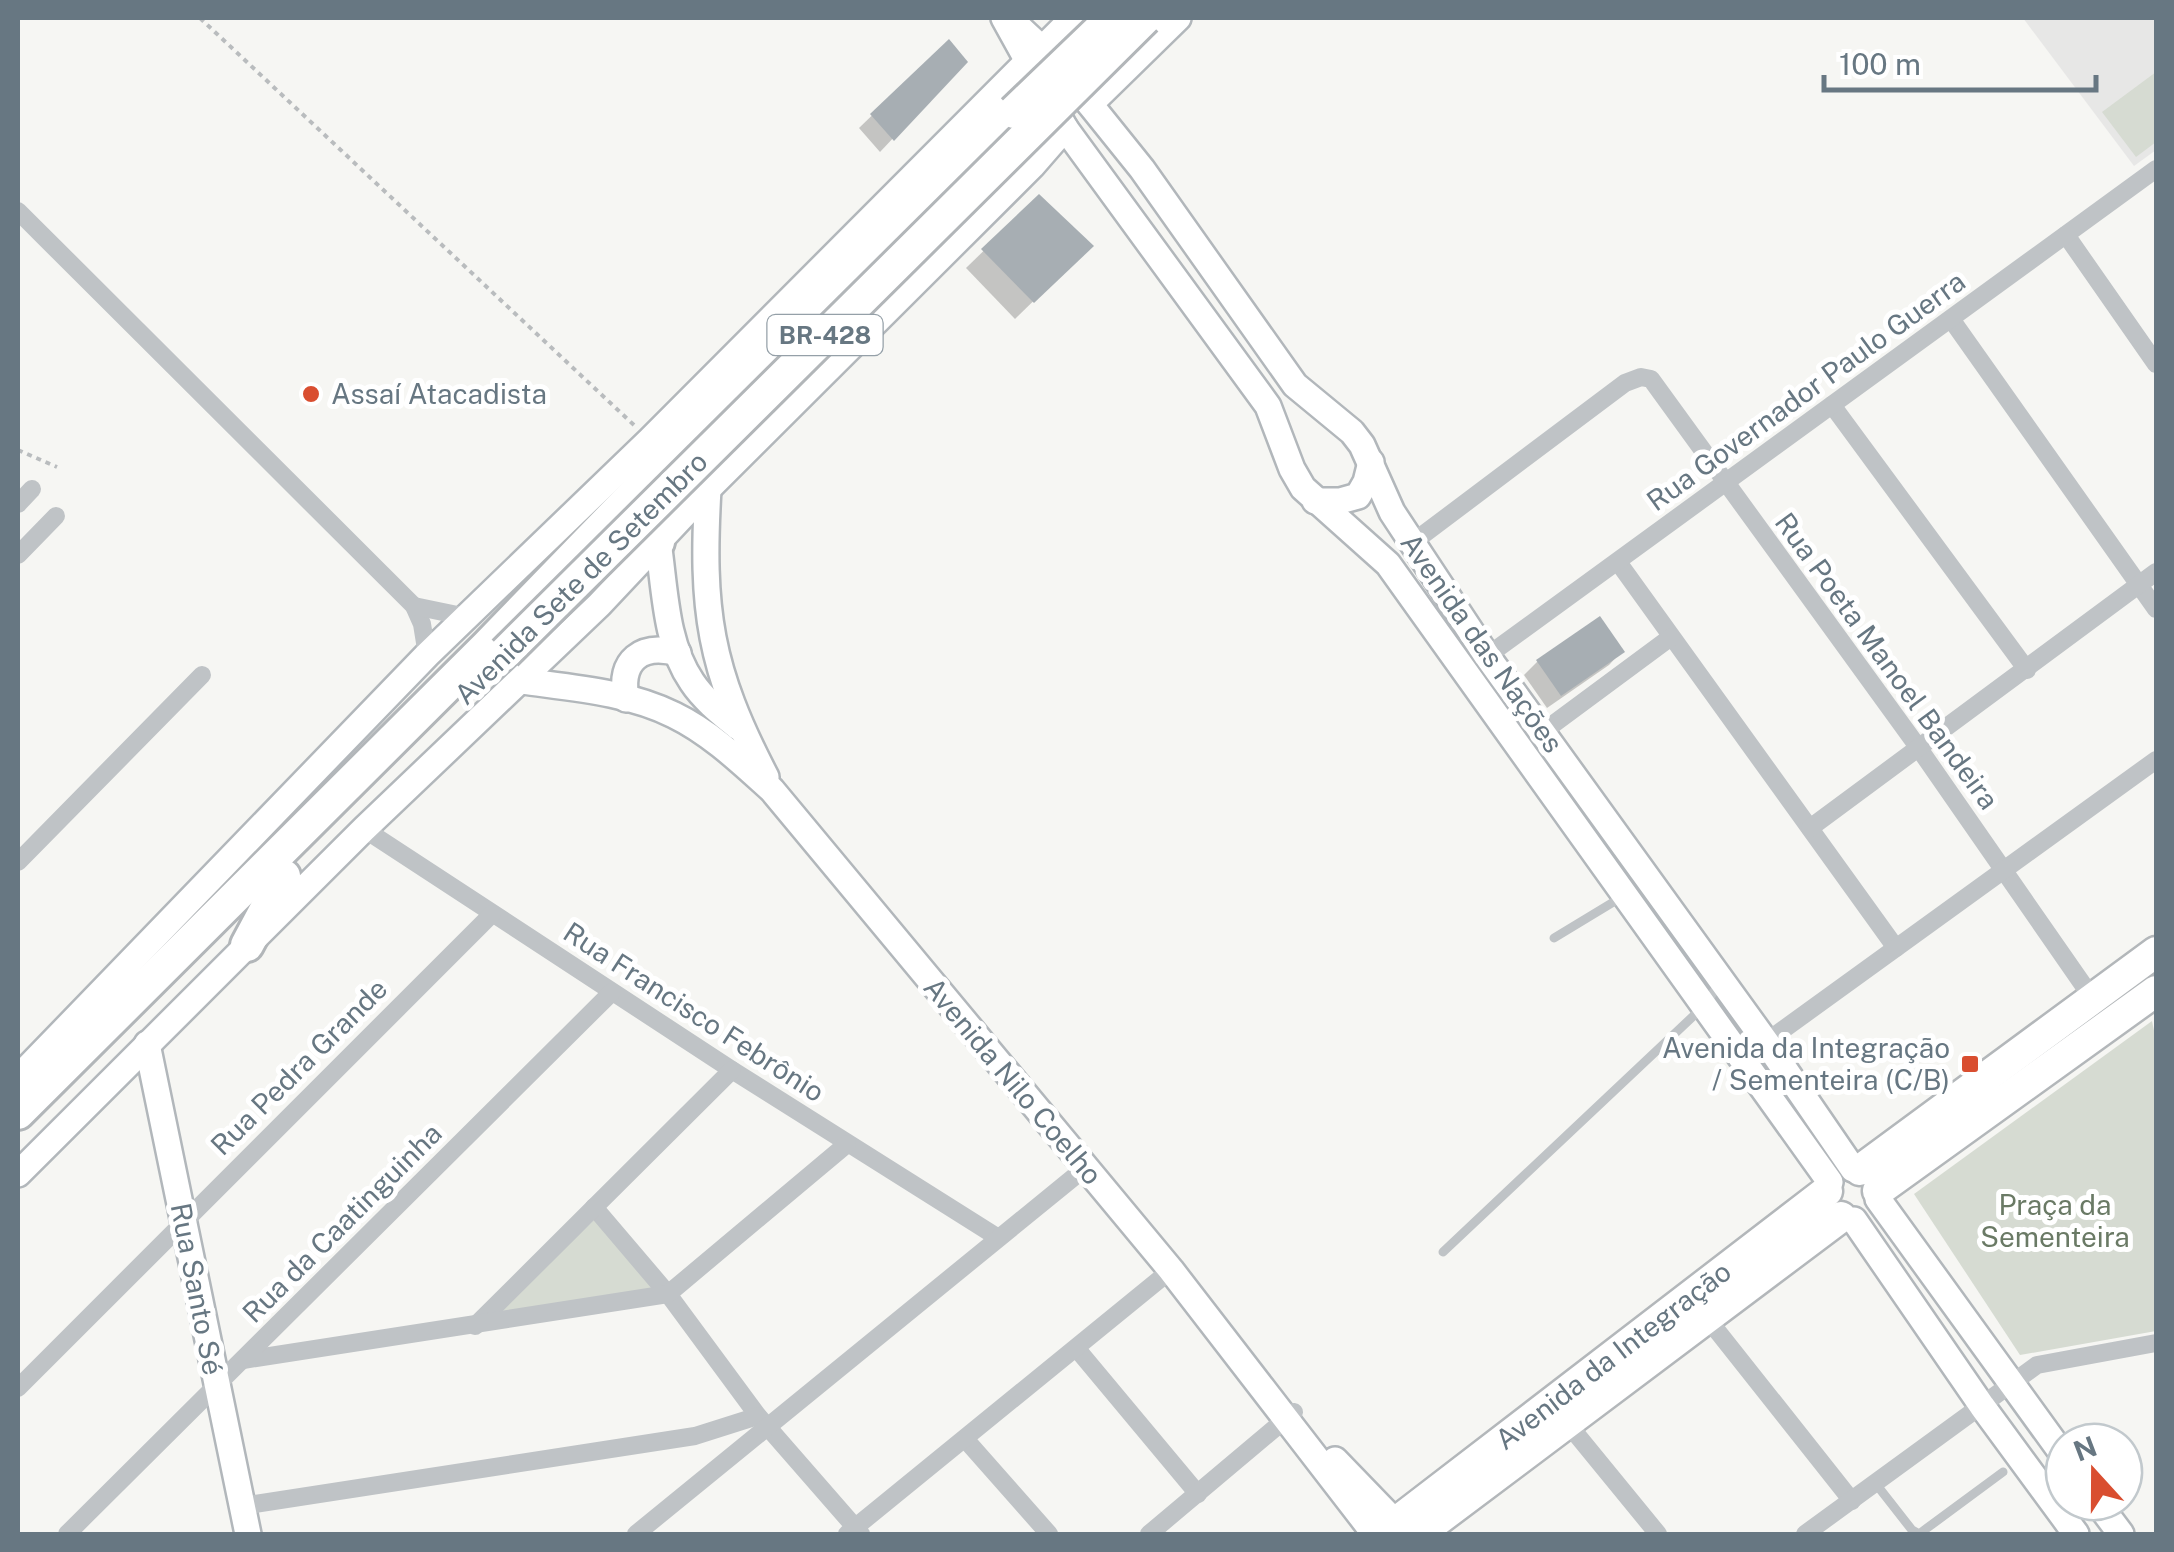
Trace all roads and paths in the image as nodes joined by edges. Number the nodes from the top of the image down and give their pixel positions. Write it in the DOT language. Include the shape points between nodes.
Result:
graph roads {
  1 [pos="200,18"];
  2 [pos="1006,18"];
  3 [pos="1074,18"];
  4 [pos="1112,18"];
  5 [pos="1145,18"];
  6 [pos="1178,18"];
  7 [pos="1035,56"];
  8 [pos="1090,104"];
  9 [pos="1065,128"];
  10 [pos="1086,157"];
  11 [pos="1032,166"];
  12 [pos="2156,168"];
  13 [pos="18,211"];
  14 [pos="2066,235"];
  15 [pos="1951,319"];
  16 [pos="2156,364"];
  17 [pos="1832,406"];
  18 [pos="650,440"];
  19 [pos="18,450"];
  20 [pos="1371,462"];
  21 [pos="57,467"];
  22 [pos="1725,484"];
  23 [pos="32,489"];
  24 [pos="708,489"];
  25 [pos="1315,500"];
  26 [pos="657,502"];
  27 [pos="18,504"];
  28 [pos="56,516"];
  29 [pos="658,542"];
  30 [pos="1412,543"];
  31 [pos="18,555"];
  32 [pos="1618,562"];
  33 [pos="2156,572"];
  34 [pos="2140,584"];
  35 [pos="414,606"];
  36 [pos="2156,609"];
  37 [pos="467,617"];
  38 [pos="1671,637"];
  39 [pos="496,650"];
  40 [pos="678,653"];
  41 [pos="427,655"];
  42 [pos="1487,656"];
  43 [pos="2028,670"];
  44 [pos="202,676"];
  45 [pos="522,681"];
  46 [pos="626,699"];
  47 [pos="741,730"];
  48 [pos="1544,731"];
  49 [pos="1918,748"];
  50 [pos="2156,760"];
  51 [pos="772,790"];
  52 [pos="1810,828"];
  53 [pos="364,830"];
  54 [pos="18,862"];
  55 [pos="2003,870"];
  56 [pos="1644,872"];
  57 [pos="284,876"];
  58 [pos="1625,896"];
  59 [pos="492,914"];
  60 [pos="1554,938"];
  61 [pos="246,946"];
  62 [pos="1896,948"];
  63 [pos="2156,952"];
  64 [pos="1720,981"];
  65 [pos="2156,991"];
  66 [pos="612,992"];
  67 [pos="2093,999"];
  68 [pos="1704,1006"];
  69 [pos="1766,1042"];
  70 [pos="148,1044"];
  71 [pos="732,1070"];
  72 [pos="19,1074"];
  73 [pos="18,1113"];
  74 [pos="18,1139"];
  75 [pos="847,1144"];
  76 [pos="1085,1168"];
  77 [pos="18,1174"];
  78 [pos="1853,1192"];
  79 [pos="594,1206"];
  80 [pos="184,1221"];
  81 [pos="998,1238"];
  82 [pos="1443,1252"];
  83 [pos="1172,1270"];
  84 [pos="668,1294"];
  85 [pos="1707,1318"];
  86 [pos="475,1326"];
  87 [pos="2156,1343"];
  88 [pos="1077,1348"];
  89 [pos="243,1360"];
  90 [pos="216,1385"];
  91 [pos="2012,1385"];
  92 [pos="18,1388"];
  93 [pos="1982,1406"];
  94 [pos="1289,1416"];
  95 [pos="763,1422"];
  96 [pos="1568,1424"];
  97 [pos="2044,1429"];
  98 [pos="966,1440"];
  99 [pos="2002,1472"];
  100 [pos="1876,1484"];
  101 [pos="1198,1494"];
  102 [pos="1852,1501"];
  103 [pos="242,1506"];
  104 [pos="1396,1529"];
  105 [pos="854,1532"];
  106 [pos="67,1534"];
  107 [pos="248,1534"];
  108 [pos="636,1534"];
  109 [pos="1049,1534"];
  110 [pos="1149,1534"];
  111 [pos="1658,1534"];
  112 [pos="1805,1534"];
  113 [pos="2076,1534"];
  1 -- 18 [label="path"];
  2 -- 7 [label="main road"];
  3 -- 7 [label="main road, Avenida Sete de Setembro"];
  4 -- 39 [label="highway, Avenida Sete de Setembro / BR-428, bridge" via="844,277"];
  5 -- 26 [label="highway, Avenida Sete de Setembro / BR-428, bridge"];
  6 -- 8 [label="main road"];
  7 -- 8 [label="main road, Avenida das Nações"];
  7 -- 9 [label="main road, Avenida das Nações"];
  7 -- 18 [label="main road, Avenida Sete de Setembro"];
  8 -- 20 [label="main road, Avenida das Nações" via="1296,385 1352,432"];
  9 -- 10 [label="main road, Avenida das Nações"];
  9 -- 11 [label="main road, Avenida Sete de Setembro"];
  10 -- 11 [label="main road" via="1057,155"];
  10 -- 25 [label="main road, Avenida das Nações" via="1245,369 1268,406 1292,469"];
  11 -- 24 [label="main road, Avenida Sete de Setembro"];
  12 -- 14 [label="street, Rua Governador Paulo Guerra"];
  13 -- 35 [label="street"];
  14 -- 15 [label="street, Rua Governador Paulo Guerra"];
  14 -- 16 [label="street"];
  15 -- 17 [label="street, Rua Governador Paulo Guerra"];
  15 -- 34 [label="street"];
  17 -- 22 [label="street, Rua Governador Paulo Guerra"];
  17 -- 43 [label="street"];
  18 -- 37 [label="main road, Avenida Sete de Setembro"];
  19 -- 21 [label="path"];
  20 -- 25 [label="main road" via="1358,496"];
  20 -- 30 [label="main road, Avenida das Nações"];
  22 -- 30 [label="street, Rua Poeta Manoel Bandeira" via="1659,388 1641,377"];
  22 -- 32 [label="street, Rua Governador Paulo Guerra"];
  22 -- 49 [label="street, Rua Poeta Manoel Bandeira"];
  23 -- 27 [label="street"];
  24 -- 29 [label="main road, Avenida Sete de Setembro"];
  24 -- 47 [label="main road" via="707,606 717,663"];
  25 -- 58 [label="main road, Avenida das Nações" via="1388,564"];
  26 -- 29 [label="highway"];
  26 -- 39 [label="highway, Avenida Sete de Setembro / BR-428, bridge"];
  28 -- 31 [label="street"];
  29 -- 40 [label="main road"];
  29 -- 45 [label="main road, Avenida Sete de Setembro"];
  30 -- 42 [label="main road, Avenida das Nações"];
  32 -- 38 [label="street"];
  32 -- 42 [label="street, Rua Governador Paulo Guerra"];
  33 -- 34 [label="street"];
  34 -- 36 [label="street"];
  34 -- 43 [label="street"];
  35 -- 37 [label="street"];
  35 -- 41 [label="street"];
  37 -- 41 [label="main road, Avenida Sete de Setembro"];
  38 -- 48 [label="street"];
  38 -- 52 [label="street"];
  39 -- 57 [label="highway, Avenida Sete de Setembro / BR-428"];
  39 -- 73 [label="highway, Avenida Sete de Setembro / BR-428"];
  40 -- 46 [label="main road" via="652,649 634,659 624,674"];
  40 -- 47 [label="main road" via="705,698"];
  41 -- 72 [label="main road, Avenida Sete de Setembro"];
  42 -- 48 [label="main road, Avenida das Nações"];
  43 -- 49 [label="street"];
  44 -- 54 [label="street"];
  45 -- 46 [label="main road"];
  45 -- 53 [label="main road, Avenida Sete de Setembro"];
  46 -- 51 [label="main road" via="698,728"];
  47 -- 51 [label="main road"];
  48 -- 56 [label="main road, Avenida das Nações"];
  49 -- 52 [label="street"];
  49 -- 55 [label="street, Rua Poeta Manoel Bandeira"];
  50 -- 55 [label="street"];
  51 -- 76 [label="main road, Avenida Nilo Coelho"];
  52 -- 62 [label="street"];
  53 -- 59 [label="street, Rua Francisco Febrônio"];
  53 -- 61 [label="main road, Avenida Sete de Setembro"];
  55 -- 62 [label="street"];
  55 -- 67 [label="street, Rua Poeta Manoel Bandeira"];
  56 -- 58 [label="lane"];
  56 -- 64 [label="main road, Avenida das Nações"];
  57 -- 61 [label="highway"];
  57 -- 74 [label="highway, Avenida Sete de Setembro / BR-428"];
  58 -- 60 [label="lane"];
  58 -- 68 [label="main road, Avenida das Nações"];
  59 -- 66 [label="street, Rua Francisco Febrônio"];
  59 -- 80 [label="street, Rua Pedra Grande"];
  61 -- 70 [label="main road, Avenida Sete de Setembro"];
  62 -- 69 [label="street"];
  63 -- 67 [label="main road, Avenida da Integração"];
  64 -- 68 [label="lane"];
  64 -- 69 [label="main road, Avenida das Nações"];
  65 -- 78 [label="main road, Avenida da Integração"];
  66 -- 71 [label="street, Rua Francisco Febrônio"];
  66 -- 89 [label="street, Rua da Caatinguinha"];
  67 -- 78 [label="main road, Avenida da Integração"];
  68 -- 78 [label="main road, Avenida das Nações"];
  68 -- 82 [label="lane"];
  69 -- 78 [label="main road, Avenida das Nações"];
  70 -- 77 [label="main road, Avenida Sete de Setembro"];
  70 -- 80 [label="main road, Rua Santo Sé"];
  71 -- 75 [label="street, Rua Francisco Febrônio"];
  71 -- 79 [label="street"];
  75 -- 81 [label="street, Rua Francisco Febrônio"];
  75 -- 84 [label="street"];
  76 -- 81 [label="street"];
  76 -- 83 [label="main road, Avenida Nilo Coelho"];
  78 -- 85 [label="main road, Avenida da Integração"];
  78 -- 91 [label="main road, Avenida das Nações"];
  78 -- 93 [label="main road, Avenida das Nações"];
  78 -- 104 [label="main road, Avenida da Integração"];
  79 -- 84 [label="street"];
  79 -- 86 [label="street"];
  80 -- 90 [label="main road, Rua Santo Sé"];
  80 -- 92 [label="street, Rua Pedra Grande"];
  81 -- 95 [label="street"];
  83 -- 88 [label="street"];
  83 -- 94 [label="main road, Avenida Nilo Coelho"];
  84 -- 86 [label="street"];
  84 -- 95 [label="street"];
  85 -- 96 [label="main road, Avenida da Integração"];
  85 -- 102 [label="street"];
  86 -- 89 [label="street"];
  87 -- 91 [label="street" via="2037,1365"];
  88 -- 98 [label="street"];
  88 -- 101 [label="street"];
  89 -- 90 [label="street, Rua da Caatinguinha"];
  90 -- 103 [label="main road, Rua Santo Sé"];
  90 -- 106 [label="street, Rua da Caatinguinha"];
  91 -- 93 [label="street"];
  91 -- 97 [label="main road, Avenida das Nações"];
  93 -- 100 [label="street"];
  93 -- 113 [label="main road, Avenida das Nações"];
  94 -- 101 [label="street"];
  94 -- 104 [label="main road, Avenida Nilo Coelho"];
  95 -- 103 [label="street"];
  95 -- 105 [label="street"];
  95 -- 108 [label="street"];
  96 -- 104 [label="main road, Avenida da Integração"];
  96 -- 111 [label="street"];
  98 -- 105 [label="street"];
  98 -- 109 [label="street"];
  99 -- 100 [label="lane" via="1919,1534"];
  100 -- 102 [label="street"];
  101 -- 110 [label="street"];
  102 -- 112 [label="street"];
  103 -- 107 [label="main road, Rua Santo Sé"];
}
